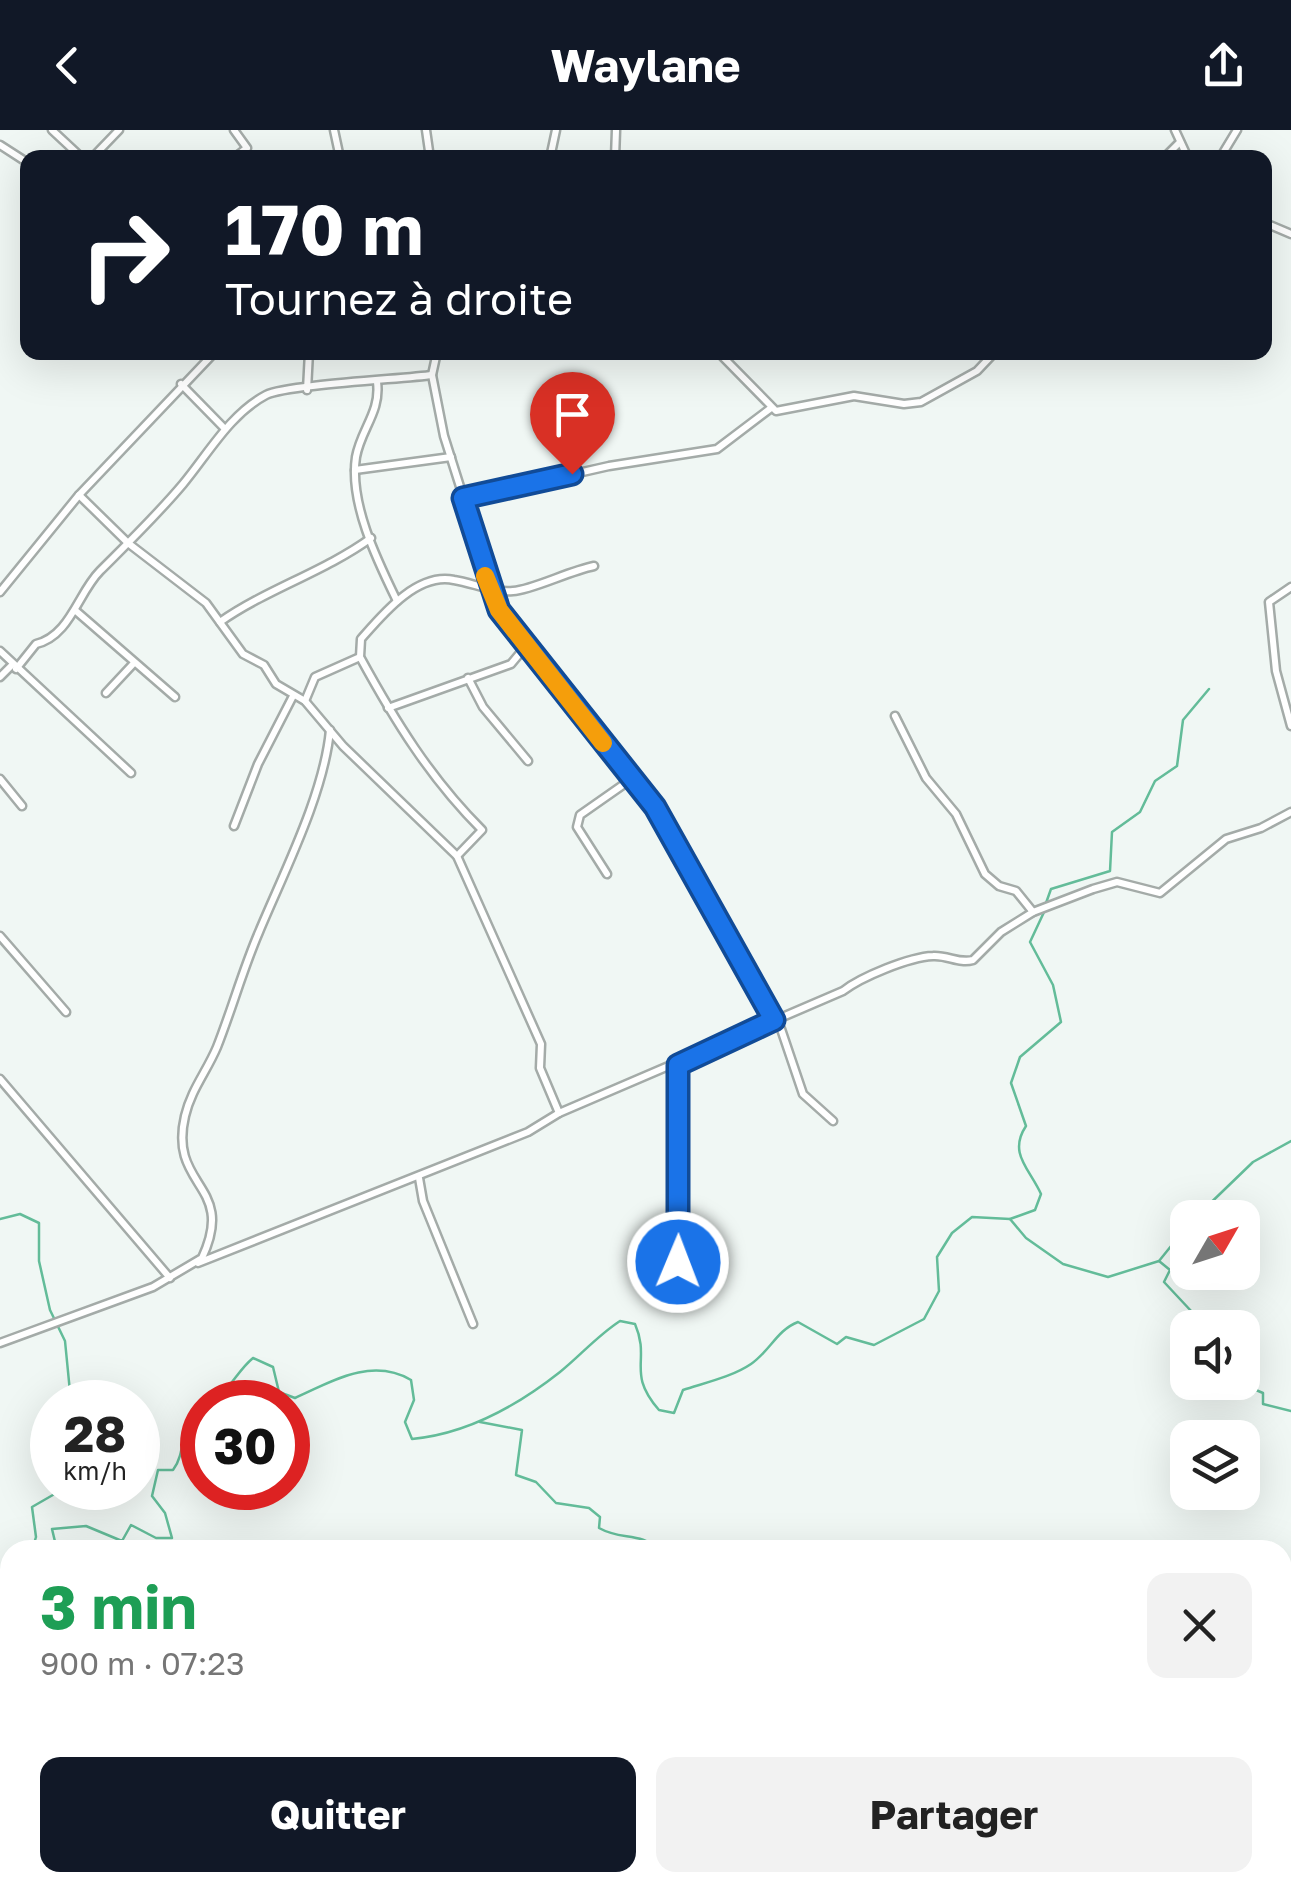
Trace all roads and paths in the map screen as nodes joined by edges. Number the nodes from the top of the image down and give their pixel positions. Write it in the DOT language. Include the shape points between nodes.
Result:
graph roads {
  1 [pos="52,130"];
  2 [pos="119,130"];
  3 [pos="234,130"];
  4 [pos="1175,130"];
  5 [pos="1180,142"];
  6 [pos="73,150"];
  7 [pos="100,150"];
  8 [pos="244,150"];
  9 [pos="1172,150"];
  10 [pos="1184,150"];
  11 [pos="206,360"];
  12 [pos="309,360"];
  13 [pos="435,360"];
  14 [pos="726,360"];
  15 [pos="987,360"];
  16 [pos="432,376"];
  17 [pos="377,382"];
  18 [pos="181,384"];
  19 [pos="308,390"];
  20 [pos="771,408"];
  21 [pos="225,428"];
  22 [pos="451,457"];
  23 [pos="355,470"];
  24 [pos="80,495"];
  25 [pos="463,498"];
  26 [pos="372,538"];
  27 [pos="128,543"];
  28 [pos="594,566"];
  29 [pos="488,586"];
  30 [pos="1291,588"];
  31 [pos="0,592"];
  32 [pos="396,601"];
  33 [pos="76,611"];
  34 [pos="220,622"];
  35 [pos="526,646"];
  36 [pos="0,651"];
  37 [pos="360,656"];
  38 [pos="134,663"];
  39 [pos="14,667"];
  40 [pos="0,677"];
  41 [pos="468,678"];
  42 [pos="106,694"];
  43 [pos="293,696"];
  44 [pos="176,697"];
  45 [pos="305,701"];
  46 [pos="388,708"];
  47 [pos="895,716"];
  48 [pos="1291,726"];
  49 [pos="330,729"];
  50 [pos="528,760"];
  51 [pos="131,772"];
  52 [pos="0,779"];
  53 [pos="630,780"];
  54 [pos="22,806"];
  55 [pos="1291,812"];
  56 [pos="234,826"];
  57 [pos="457,856"];
  58 [pos="608,874"];
  59 [pos="1033,912"];
  60 [pos="0,936"];
  61 [pos="66,1012"];
  62 [pos="774,1020"];
  63 [pos="678,1065"];
  64 [pos="0,1079"];
  65 [pos="559,1113"];
  66 [pos="833,1121"];
  67 [pos="419,1178"];
  68 [pos="678,1262"];
  69 [pos="198,1263"];
  70 [pos="170,1278"];
  71 [pos="473,1324"];
  72 [pos="0,1343"];
  1 -- 6 [label="street"];
  2 -- 7 [label="street"];
  3 -- 8 [label="street"];
  4 -- 5 [label="street"];
  5 -- 9 [label="street"];
  5 -- 10 [label="street"];
  11 -- 18 [label="street"];
  12 -- 19 [label="street"];
  13 -- 16 [label="street"];
  14 -- 20 [label="street"];
  15 -- 20 [label="street" via="922,402 854,396"];
  16 -- 17 [label="street"];
  16 -- 22 [label="street"];
  17 -- 19 [label="street"];
  17 -- 23 [label="street" via="377,406"];
  18 -- 21 [label="street"];
  18 -- 24 [label="street"];
  19 -- 21 [label="street" via="267,394"];
  20 -- 25 [label="street" via="718,449"];
  21 -- 27 [label="street"];
  22 -- 23 [label="street"];
  22 -- 25 [label="street"];
  23 -- 26 [label="street" via="356,496"];
  24 -- 27 [label="street"];
  24 -- 31 [label="street"];
  25 -- 29 [label="street"];
  26 -- 32 [label="street"];
  26 -- 34 [label="street"];
  27 -- 33 [label="street" via="100,571"];
  27 -- 34 [label="street" via="206,603"];
  28 -- 29 [label="street" via="513,592"];
  29 -- 32 [label="street" via="472,588 452,578 422,584"];
  29 -- 35 [label="street"];
  30 -- 48 [label="street" via="1270,602 1276,670"];
  32 -- 37 [label="street" via="361,640"];
  33 -- 38 [label="street"];
  33 -- 39 [label="street"];
  34 -- 43 [label="street" via="244,654"];
  35 -- 41 [label="street" via="511,664"];
  35 -- 53 [label="street"];
  36 -- 39 [label="street"];
  37 -- 45 [label="street" via="315,677"];
  37 -- 46 [label="street"];
  38 -- 42 [label="street"];
  38 -- 44 [label="street"];
  39 -- 40 [label="street"];
  39 -- 51 [label="street"];
  41 -- 46 [label="street"];
  41 -- 50 [label="street" via="483,707"];
  43 -- 45 [label="street"];
  43 -- 56 [label="street"];
  45 -- 49 [label="street"];
  46 -- 57 [label="street" via="439,788 482,830"];
  47 -- 59 [label="street" via="926,778 956,814 984,874 1016,890"];
  49 -- 57 [label="street"];
  49 -- 69 [label="street" via="316,794 186,1112 179,1150 214,1217"];
  52 -- 54 [label="street"];
  53 -- 58 [label="street" via="580,815 576,828"];
  53 -- 62 [label="street" via="655,807"];
  55 -- 59 [label="street" via="1226,839 1160,893 1117,882"];
  57 -- 65 [label="street" via="541,1044 540,1068"];
  59 -- 62 [label="street" via="973,960 930,956 866,974"];
  60 -- 61 [label="street"];
  62 -- 63 [label="street"];
  62 -- 66 [label="street" via="803,1094"];
  63 -- 65 [label="street"];
  63 -- 68 [label="street"];
  64 -- 70 [label="street"];
  65 -- 67 [label="street"];
  67 -- 69 [label="street"];
  67 -- 71 [label="street"];
  69 -- 70 [label="street"];
  70 -- 72 [label="street"];
}
